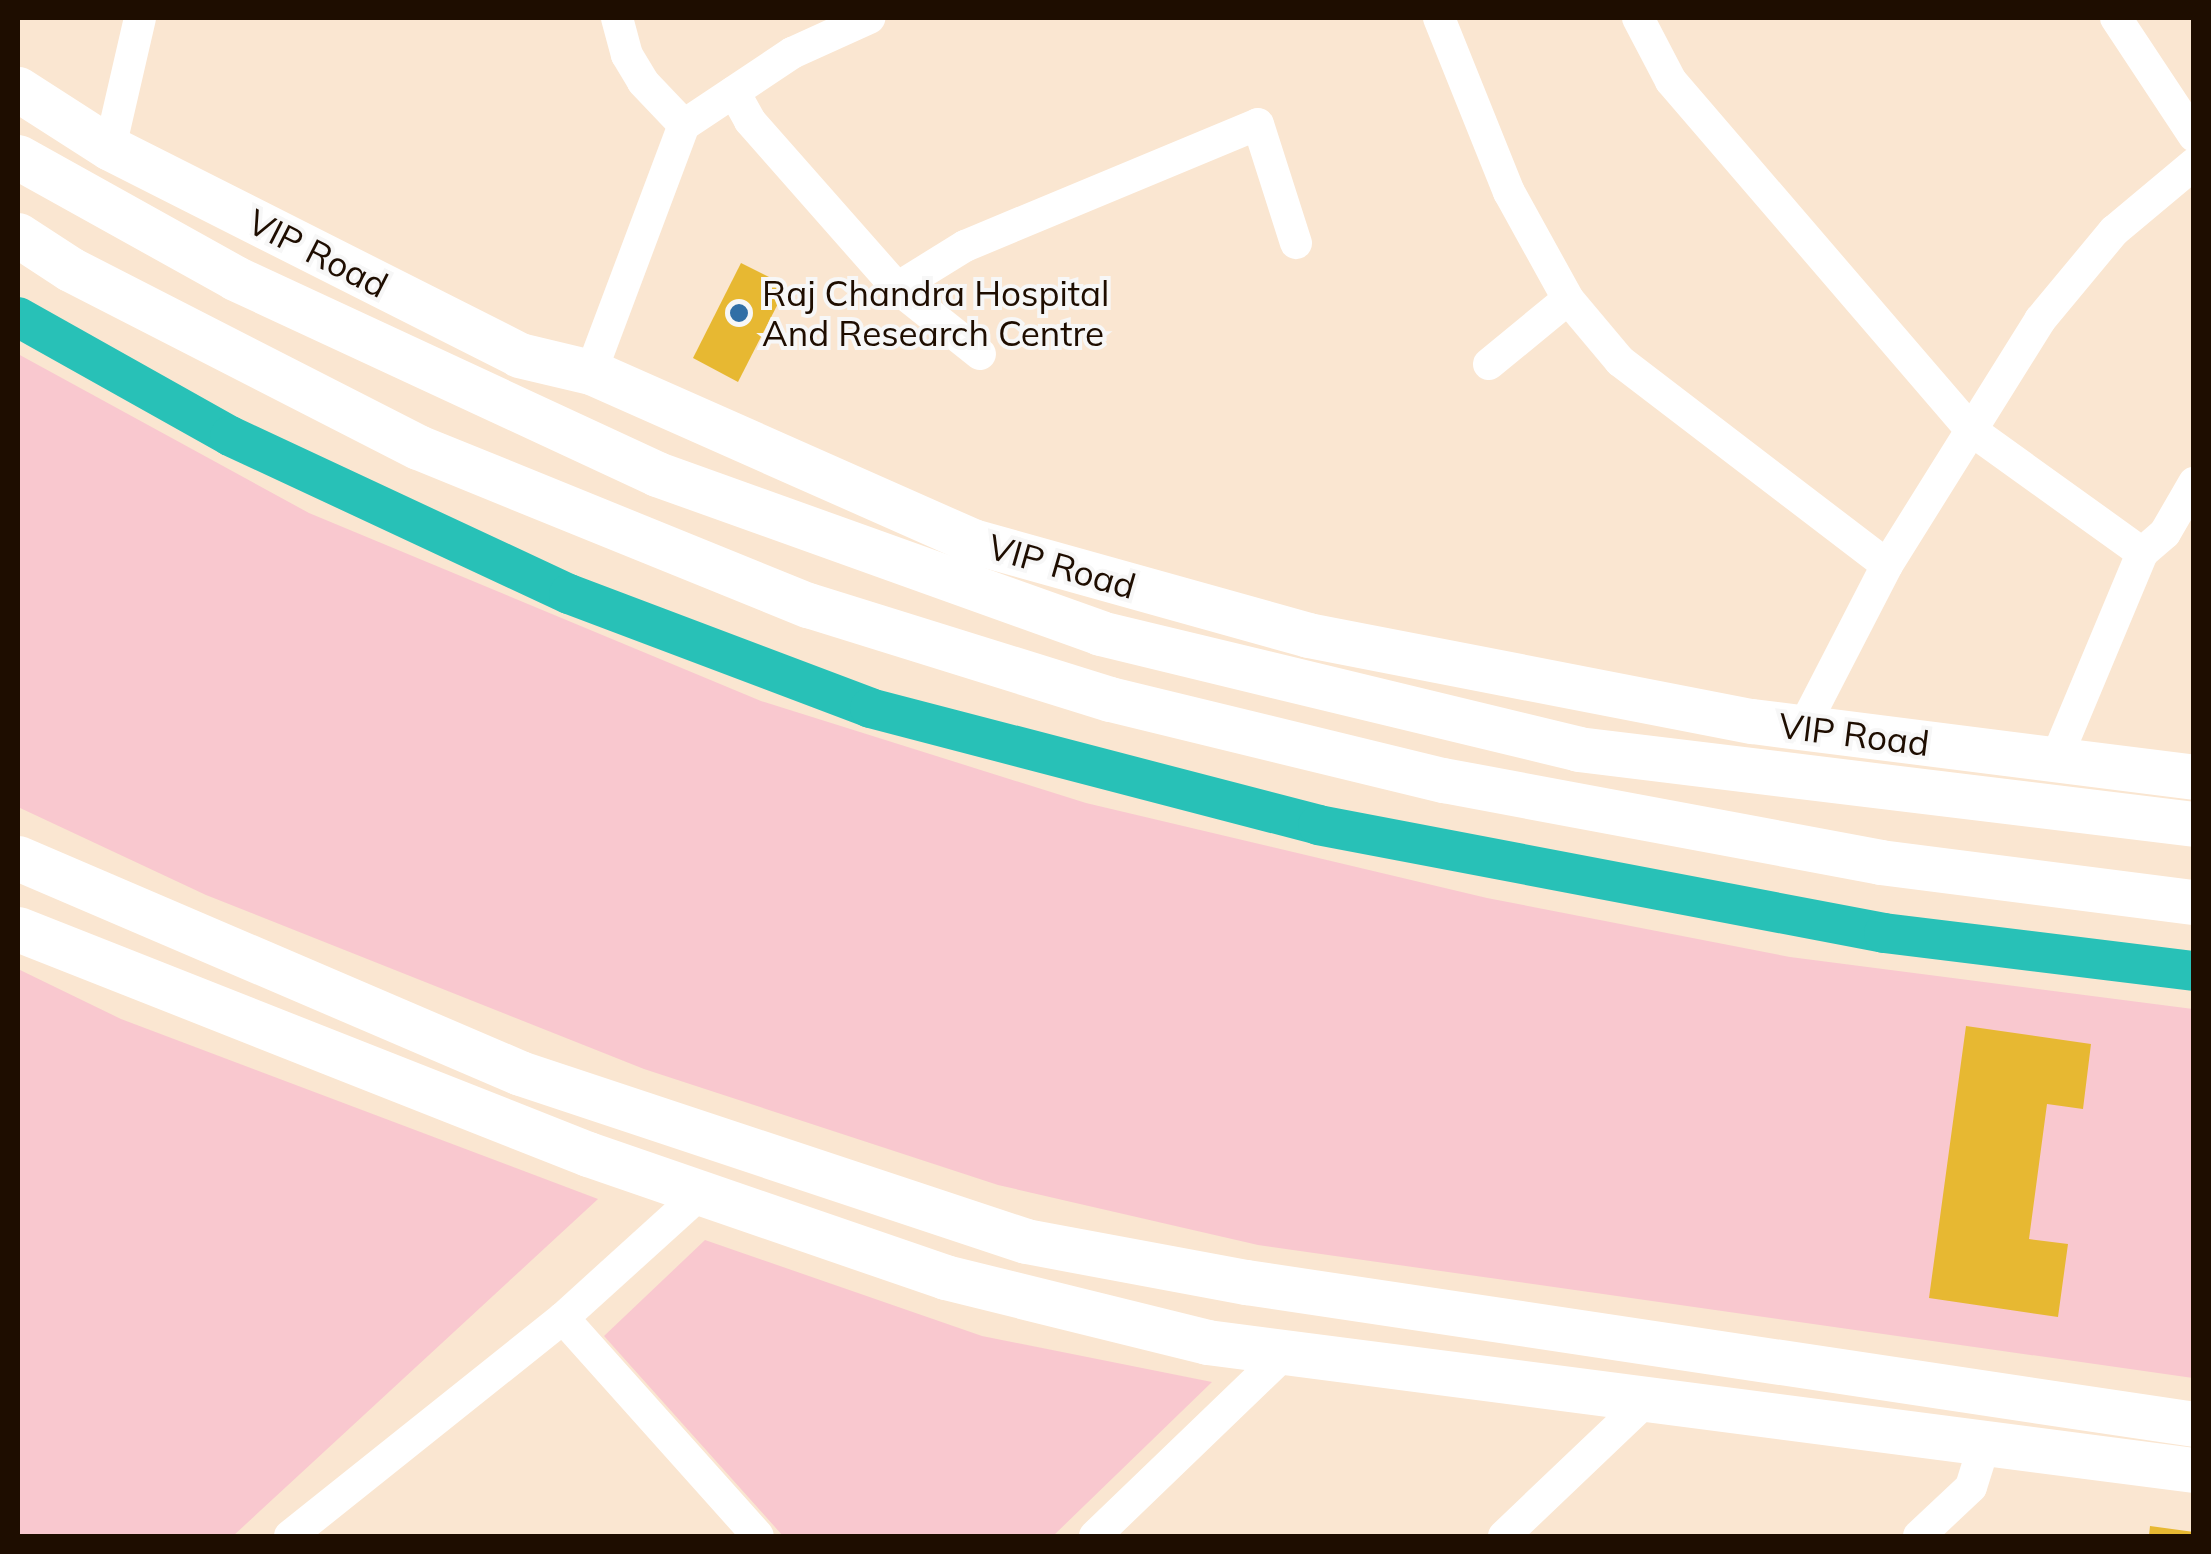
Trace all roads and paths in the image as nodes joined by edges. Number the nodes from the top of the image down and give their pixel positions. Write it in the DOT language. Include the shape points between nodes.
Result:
graph roads {
  1 [pos="140,18"];
  2 [pos="617,18"];
  3 [pos="869,18"];
  4 [pos="1439,18"];
  5 [pos="1638,18"];
  6 [pos="2116,18"];
  7 [pos="18,89"];
  8 [pos="734,92"];
  9 [pos="684,125"];
  10 [pos="2194,136"];
  11 [pos="110,148"];
  12 [pos="18,157"];
  13 [pos="2194,164"];
  14 [pos="18,235"];
  15 [pos="1296,242"];
  16 [pos="896,288"];
  17 [pos="1568,299"];
  18 [pos="980,354"];
  19 [pos="1488,364"];
  20 [pos="591,372"];
  21 [pos="1970,430"];
  22 [pos="2194,483"];
  23 [pos="2142,553"];
  24 [pos="1887,566"];
  25 [pos="1804,726"];
  26 [pos="2056,760"];
  27 [pos="2190,773"];
  28 [pos="2194,824"];
  29 [pos="18,858"];
  30 [pos="2194,902"];
  31 [pos="18,929"];
  32 [pos="701,1192"];
  33 [pos="563,1318"];
  34 [pos="1286,1352"];
  35 [pos="1648,1399"];
  36 [pos="2194,1424"];
  37 [pos="1985,1442"];
  38 [pos="2194,1470"];
  39 [pos="290,1536"];
  40 [pos="758,1536"];
  41 [pos="1095,1536"];
  42 [pos="1504,1536"];
  43 [pos="1919,1536"];
  1 -- 11 [label="street"];
  2 -- 9 [label="street" via="626,56"];
  3 -- 8 [label="street" via="792,53"];
  4 -- 17 [label="street" via="1510,192"];
  5 -- 21 [label="street" via="1671,81"];
  6 -- 10 [label="street"];
  7 -- 11 [label="street, VIP Road"];
  8 -- 9 [label="street"];
  8 -- 16 [label="street" via="750,121"];
  9 -- 20 [label="street"];
  11 -- 20 [label="street, VIP Road" via="520,354"];
  12 -- 28 [label="street, VIP Road" via="235,278 657,474 1100,633 1578,749"];
  13 -- 21 [label="street" via="2114,231 2040,320"];
  14 -- 30 [label="street" via="70,269 418,447 808,605 1091,694 1500,791 1880,862"];
  15 -- 16 [label="street" via="1258,124 966,246"];
  16 -- 18 [label="street"];
  17 -- 19 [label="street"];
  17 -- 24 [label="street" via="1620,361"];
  20 -- 25 [label="street, VIP Road" via="972,541 1308,635"];
  21 -- 23 [label="street"];
  21 -- 24 [label="street"];
  22 -- 23 [label="street" via="2164,533"];
  23 -- 26 [label="street"];
  24 -- 25 [label="street"];
  25 -- 26 [label="street, VIP Road"];
  26 -- 27 [label="street, VIP Road"];
  29 -- 36 [label="street" via="520,1073 1026,1241 1246,1282"];
  31 -- 32 [label="street" via="588,1154"];
  32 -- 33 [label="street"];
  32 -- 34 [label="street" via="945,1277 1207,1342"];
  33 -- 39 [label="street"];
  33 -- 40 [label="street"];
  34 -- 35 [label="street"];
  34 -- 41 [label="street"];
  35 -- 37 [label="street"];
  35 -- 42 [label="street"];
  37 -- 38 [label="street"];
  37 -- 43 [label="street" via="1971,1487"];
}
